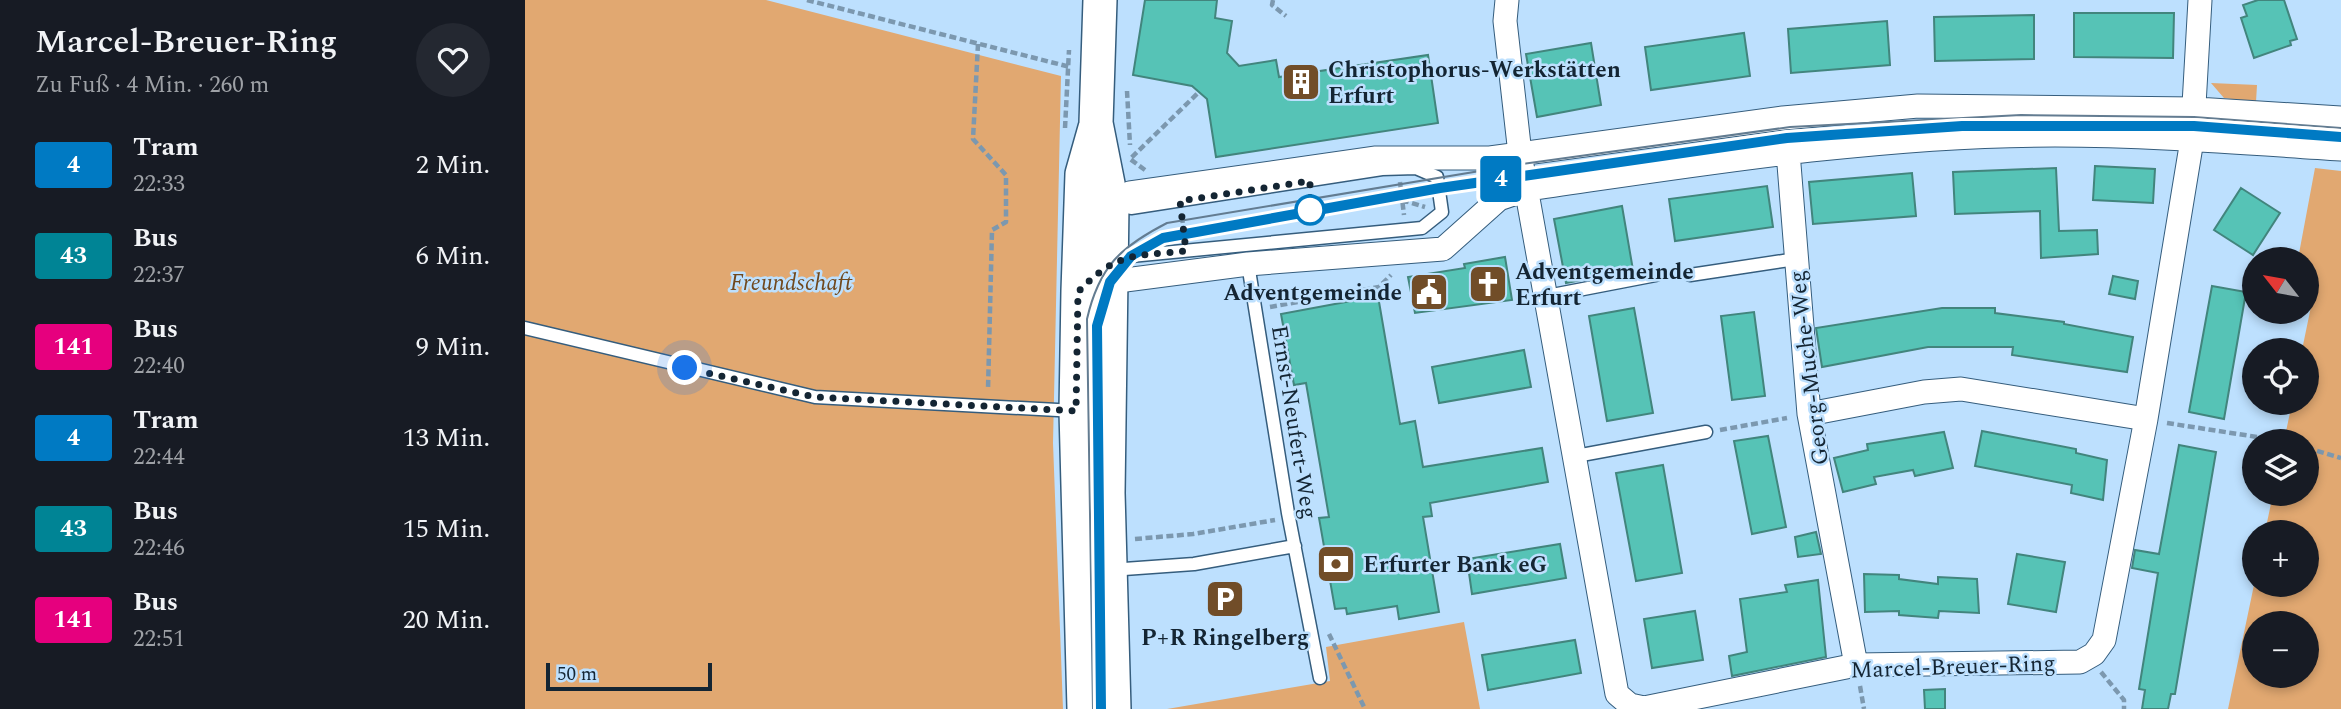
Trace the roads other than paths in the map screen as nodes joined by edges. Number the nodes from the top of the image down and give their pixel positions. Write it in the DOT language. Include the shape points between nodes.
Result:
graph roads {
  1 [pos="1100,0"];
  2 [pos="1507,0"];
  3 [pos="2200,0"];
  4 [pos="2341,118"];
  5 [pos="1097,123"];
  6 [pos="2194,125"];
  7 [pos="2341,149"];
  8 [pos="1788,152"];
  9 [pos="1520,154"];
  10 [pos="1082,174"];
  11 [pos="1528,190"];
  12 [pos="1112,204"];
  13 [pos="1796,259"];
  14 [pos="1092,264"];
  15 [pos="1248,264"];
  16 [pos="1656,275"];
  17 [pos="1690,275"];
  18 [pos="1547,296"];
  19 [pos="525,328"];
  20 [pos="1076,411"];
  21 [pos="1809,414"];
  22 [pos="2146,419"];
  23 [pos="1706,432"];
  24 [pos="1576,456"];
  25 [pos="1295,546"];
  26 [pos="1110,570"];
  27 [pos="1856,665"];
  28 [pos="1320,678"];
  29 [pos="1084,709"];
  30 [pos="1114,709"];
  1 -- 5 [label="main road"];
  2 -- 9 [label="street, Marcel-Breuer-Ring" via="1505,21"];
  3 -- 6 [label="street, Marcel-Breuer-Ring"];
  4 -- 6 [label="street"];
  5 -- 10 [label="main road"];
  5 -- 12 [label="main road"];
  6 -- 7 [label="street"];
  6 -- 8 [label="street"];
  6 -- 9 [label="street" via="1918,106 1783,118"];
  6 -- 22 [label="street, Marcel-Breuer-Ring"];
  8 -- 11 [label="street"];
  8 -- 13 [label="street, Georg-Muche-Weg"];
  9 -- 11 [label="street, Marcel-Breuer-Ring"];
  9 -- 12 [label="street" via="1376,158 1130,193"];
  10 -- 12 [label="lane"];
  10 -- 14 [label="main road"];
  11 -- 15 [label="street" via="1499,199 1443,249"];
  11 -- 18 [label="street, Marcel-Breuer-Ring"];
  12 -- 14 [label="main road"];
  12 -- 14 [label="street"];
  12 -- 14 [label="lane" via="1131,208 1382,169 1416,169 1437,177 1443,201 1442,212 1422,228 1131,256"];
  13 -- 17 [label="lane"];
  13 -- 21 [label="street, Georg-Muche-Weg"];
  14 -- 15 [label="street"];
  14 -- 20 [label="main road"];
  14 -- 26 [label="main road"];
  15 -- 25 [label="lane, Ernst-Neufert-Weg"];
  16 -- 18 [label="lane"];
  18 -- 24 [label="street, Marcel-Breuer-Ring"];
  19 -- 20 [label="lane" via="815,397"];
  20 -- 29 [label="main road"];
  21 -- 22 [label="street" via="1961,389"];
  21 -- 27 [label="street, Georg-Muche-Weg"];
  22 -- 27 [label="street, Marcel-Breuer-Ring" via="2104,640 2089,657 2080,662"];
  23 -- 24 [label="lane"];
  24 -- 27 [label="street, Marcel-Breuer-Ring" via="1617,694 1630,705 1644,709"];
  25 -- 26 [label="lane, Ernst-Neufert-Weg" via="1193,564"];
  25 -- 28 [label="lane, Ernst-Neufert-Weg"];
  26 -- 30 [label="main road"];
}
